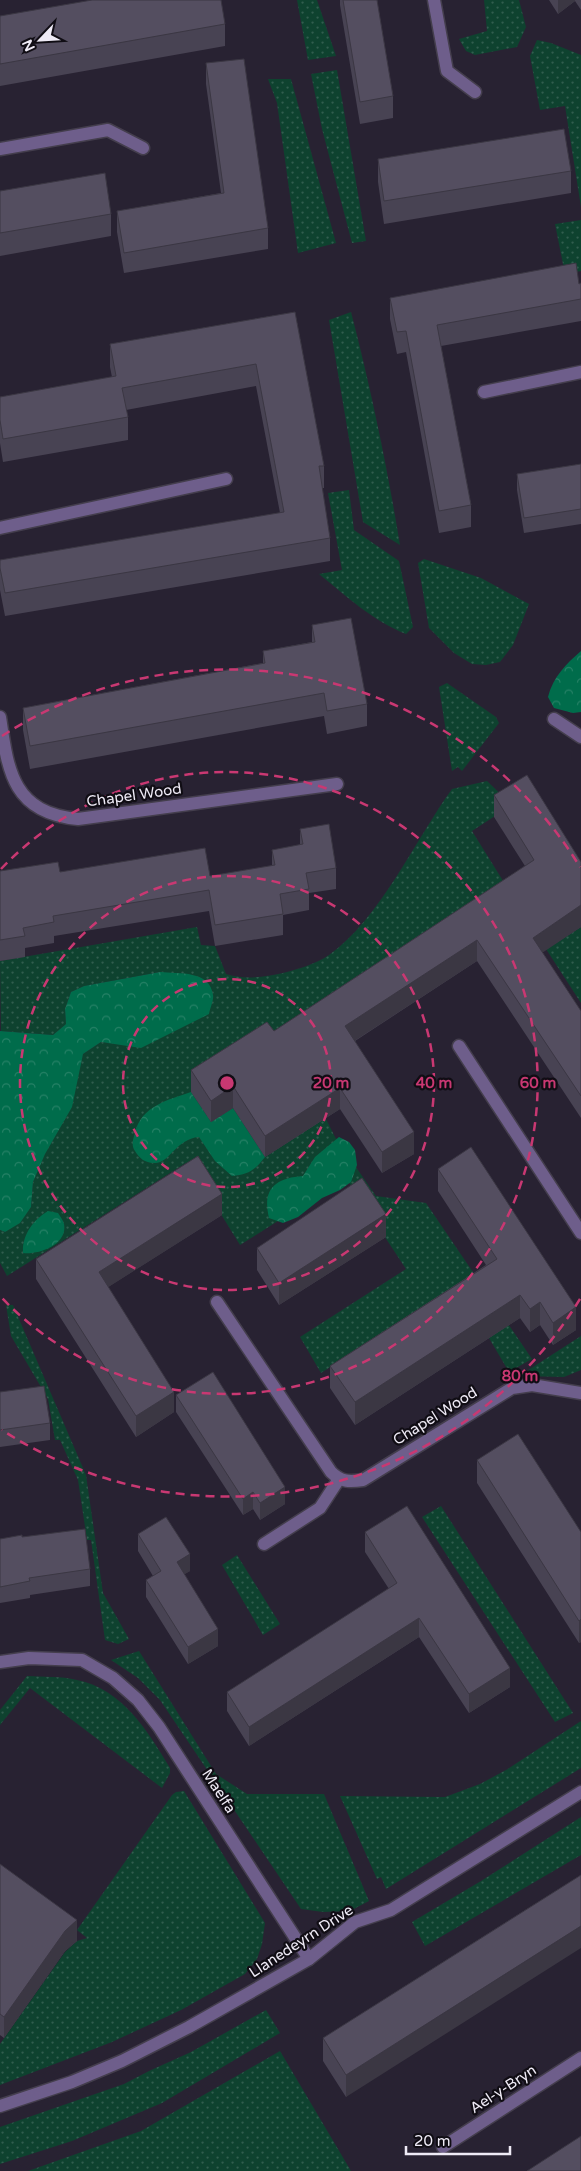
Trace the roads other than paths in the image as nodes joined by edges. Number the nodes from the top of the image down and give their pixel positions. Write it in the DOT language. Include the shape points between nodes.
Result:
graph roads {
  1 [pos="434,0"];
  2 [pos="475,92"];
  3 [pos="143,148"];
  4 [pos="0,150"];
  5 [pos="581,372"];
  6 [pos="484,392"];
  7 [pos="226,479"];
  8 [pos="0,528"];
  9 [pos="0,717"];
  10 [pos="554,720"];
  11 [pos="581,737"];
  12 [pos="336,784"];
  13 [pos="459,1046"];
  14 [pos="581,1233"];
  15 [pos="217,1302"];
  16 [pos="581,1393"];
  17 [pos="339,1480"];
  18 [pos="264,1544"];
  19 [pos="0,1662"];
  20 [pos="581,1792"];
  21 [pos="310,1959"];
  22 [pos="581,2058"];
  23 [pos="0,2106"];
  24 [pos="443,2147"];
  1 -- 2 [label="street" via="447,71"];
  3 -- 4 [label="street" via="108,130"];
  5 -- 6 [label="street"];
  7 -- 8 [label="street"];
  9 -- 12 [label="street, Chapel Wood" via="11,775 20,792 36,807 58,817 78,819"];
  10 -- 11 [label="street"];
  13 -- 14 [label="street"];
  15 -- 17 [label="street"];
  16 -- 17 [label="street, Chapel Wood" via="532,1385 512,1388 363,1480"];
  17 -- 18 [label="street" via="320,1508"];
  19 -- 21 [label="street, Maelfa" via="29,1658 82,1660 113,1678 138,1700 159,1727"];
  20 -- 21 [label="street, Llanedeyrn Drive" via="391,1910 355,1922"];
  21 -- 23 [label="street, Llanedeyrn Drive" via="189,2027 122,2060 72,2082"];
  22 -- 24 [label="street, Ael-y-Bryn"];
}
